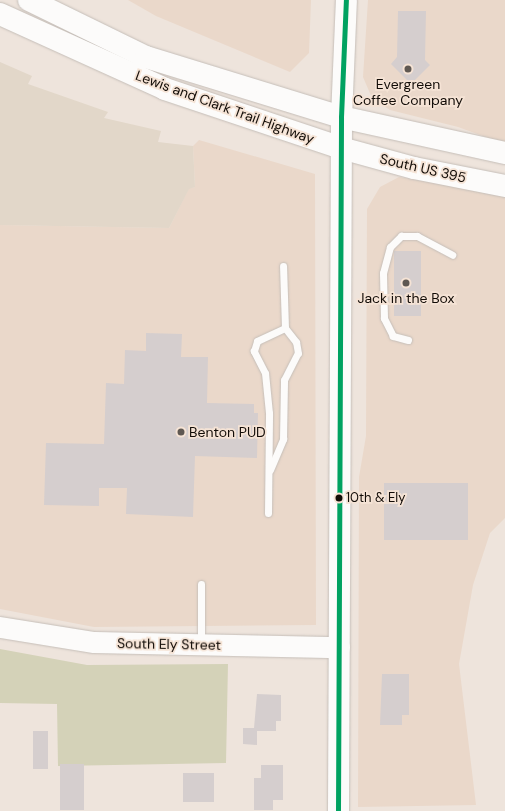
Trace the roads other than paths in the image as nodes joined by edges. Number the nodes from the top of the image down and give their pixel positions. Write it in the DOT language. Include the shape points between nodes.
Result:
graph roads {
  1 [pos="29,0"];
  2 [pos="346,0"];
  3 [pos="0,14"];
  4 [pos="341,117"];
  5 [pos="341,148"];
  6 [pos="505,153"];
  7 [pos="505,186"];
  8 [pos="452,255"];
  9 [pos="283,266"];
  10 [pos="285,328"];
  11 [pos="408,340"];
  12 [pos="268,474"];
  13 [pos="268,513"];
  14 [pos="201,584"];
  15 [pos="0,627"];
  16 [pos="201,645"];
  17 [pos="339,647"];
  18 [pos="338,811"];
  1 -- 4 [label="highway, Lewis and Clark Trail Highway" via="146,57"];
  2 -- 4 [label="main road"];
  3 -- 5 [label="highway, Lewis and Clark Trail Highway" via="165,89"];
  4 -- 5 [label="main road"];
  4 -- 6 [label="highway"];
  5 -- 7 [label="highway, South US 395" via="414,168"];
  5 -- 17 [label="main road"];
  8 -- 11 [label="lane" via="416,236 401,236 390,247 383,274 384,318 393,336"];
  9 -- 10 [label="lane"];
  10 -- 12 [label="lane" via="296,342 298,353 284,380 283,439"];
  10 -- 12 [label="lane" via="257,341 254,351 265,373"];
  12 -- 13 [label="lane"];
  14 -- 16 [label="lane"];
  15 -- 16 [label="main road, South Ely Street" via="94,642"];
  16 -- 17 [label="main road, South Ely Street"];
  17 -- 18 [label="main road"];
}
